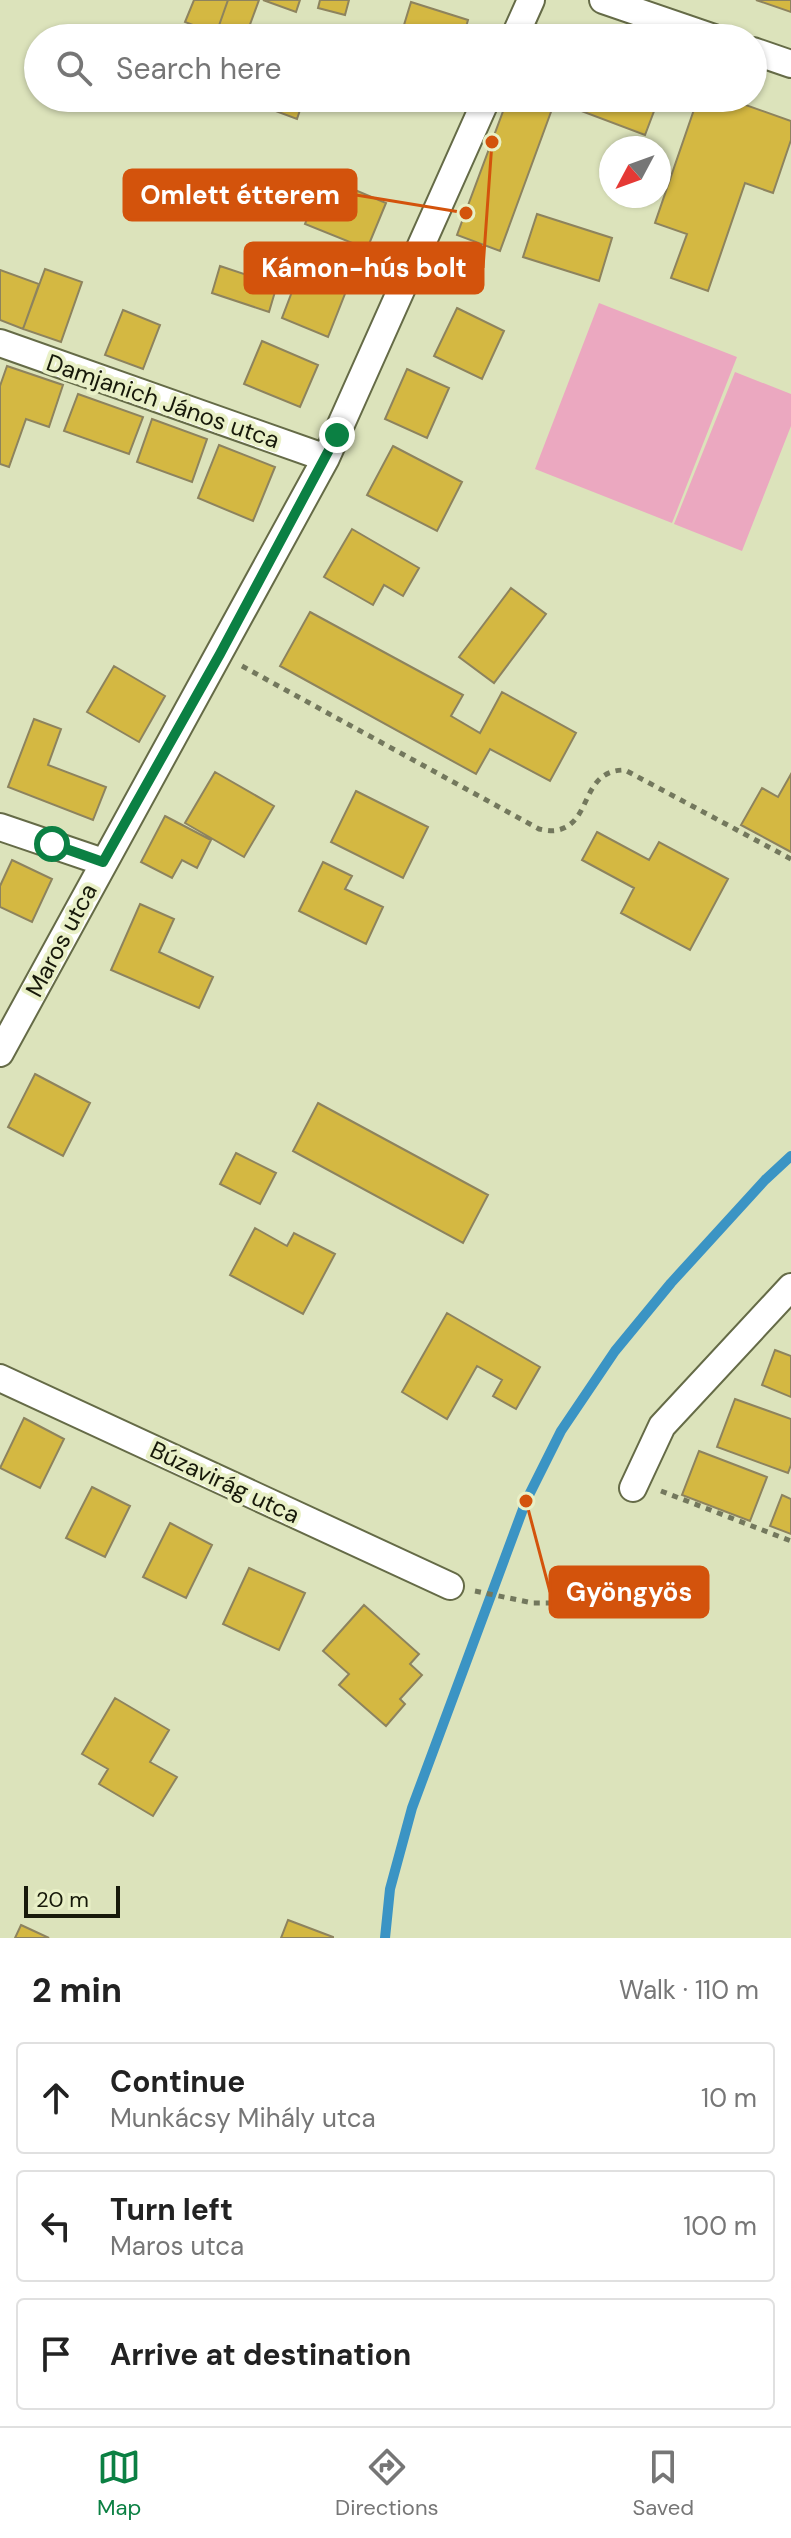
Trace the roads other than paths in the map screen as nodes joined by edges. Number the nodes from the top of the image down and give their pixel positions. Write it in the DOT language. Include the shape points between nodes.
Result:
graph roads {
  1 [pos="531,0"];
  2 [pos="603,0"];
  3 [pos="520,24"];
  4 [pos="673,24"];
  5 [pos="767,56"];
  6 [pos="791,64"];
  7 [pos="481,112"];
  8 [pos="0,343"];
  9 [pos="326,458"];
  10 [pos="0,827"];
  11 [pos="103,862"];
  12 [pos="0,1053"];
  13 [pos="791,1287"];
  14 [pos="0,1378"];
  15 [pos="634,1484"];
  16 [pos="450,1586"];
  1 -- 3 [label="street"];
  2 -- 4 [label="street"];
  5 -- 6 [label="street"];
  7 -- 9 [label="street, Maros utca"];
  8 -- 9 [label="street, Damjanich János utca"];
  9 -- 11 [label="street, Maros utca"];
  10 -- 11 [label="street"];
  11 -- 12 [label="street, Maros utca"];
  13 -- 15 [label="street" via="662,1426"];
  14 -- 16 [label="street, Búzavirág utca"];
}
